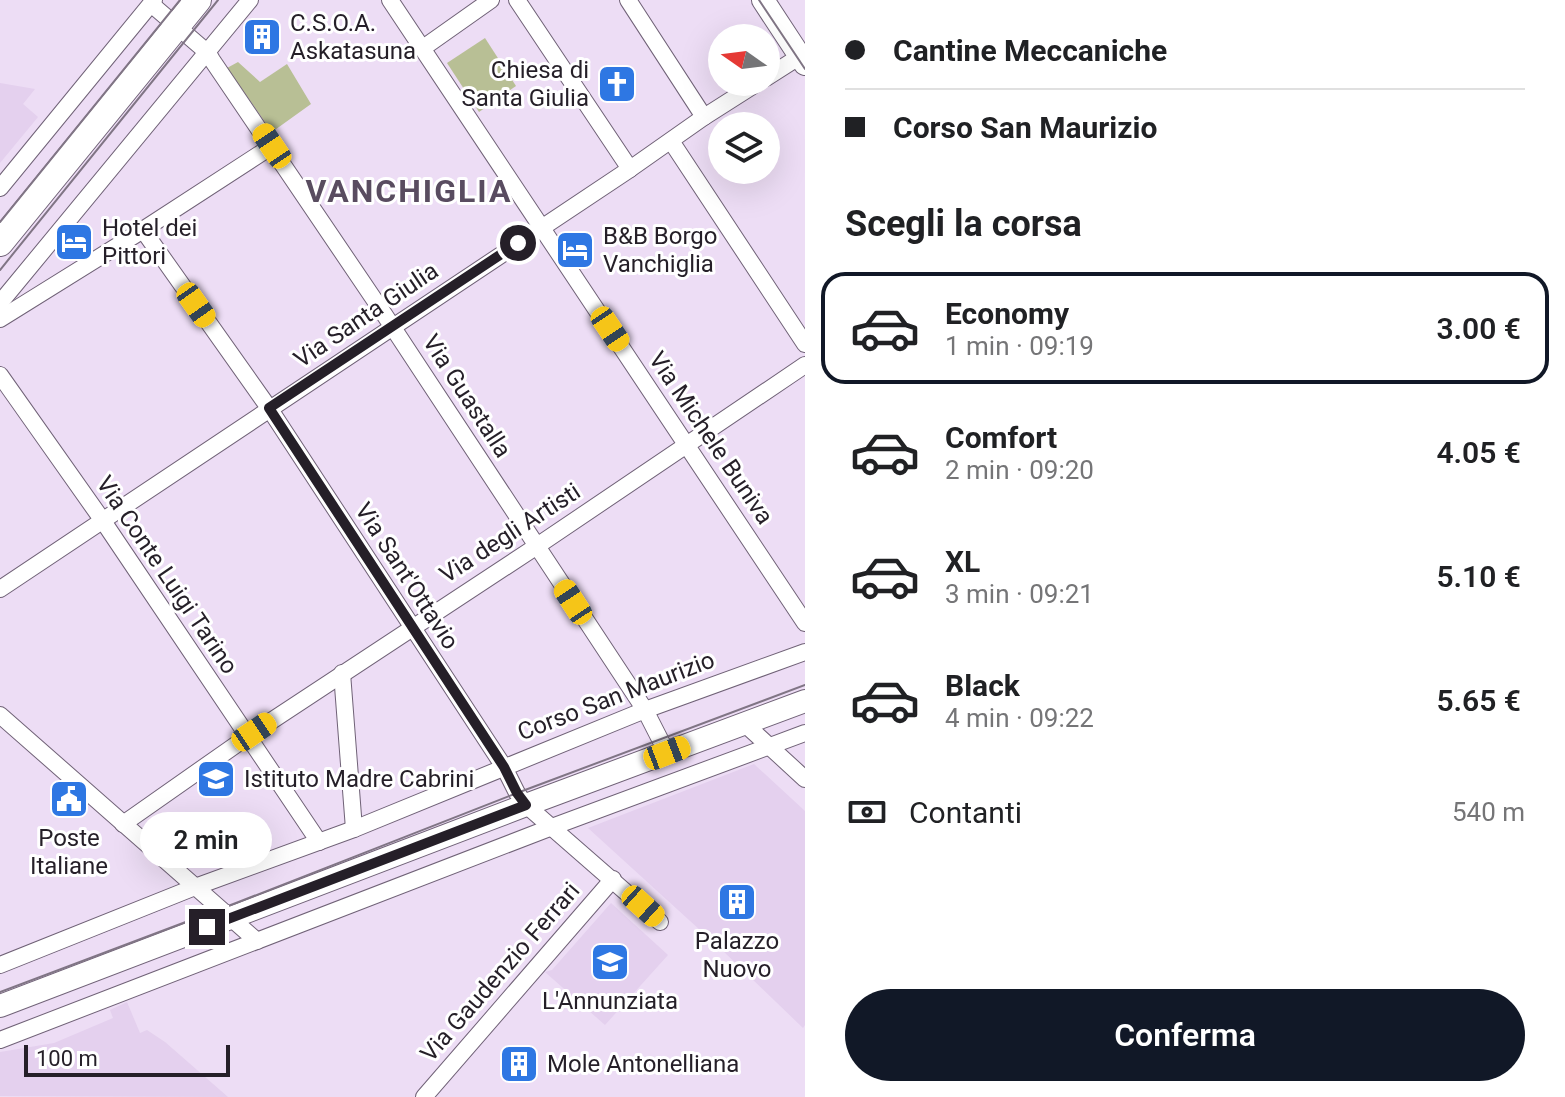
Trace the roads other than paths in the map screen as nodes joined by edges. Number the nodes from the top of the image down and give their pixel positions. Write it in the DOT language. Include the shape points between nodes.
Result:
graph roads {
  1 [pos="198,0"];
  2 [pos="250,0"];
  3 [pos="390,0"];
  4 [pos="491,0"];
  5 [pos="517,0"];
  6 [pos="628,0"];
  7 [pos="763,0"];
  8 [pos="152,2"];
  9 [pos="177,26"];
  10 [pos="423,48"];
  11 [pos="208,53"];
  12 [pos="803,58"];
  13 [pos="780,70"];
  14 [pos="737,96"];
  15 [pos="704,117"];
  16 [pos="671,141"];
  17 [pos="272,146"];
  18 [pos="630,169"];
  19 [pos="0,188"];
  20 [pos="542,227"];
  21 [pos="143,230"];
  22 [pos="0,243"];
  23 [pos="0,303"];
  24 [pos="0,319"];
  25 [pos="393,326"];
  26 [pos="805,344"];
  27 [pos="805,365"];
  28 [pos="0,375"];
  29 [pos="269,408"];
  30 [pos="686,444"];
  31 [pos="103,521"];
  32 [pos="537,546"];
  33 [pos="0,589"];
  34 [pos="805,623"];
  35 [pos="411,627"];
  36 [pos="805,652"];
  37 [pos="342,673"];
  38 [pos="805,701"];
  39 [pos="645,710"];
  40 [pos="0,715"];
  41 [pos="745,724"];
  42 [pos="805,733"];
  43 [pos="247,737"];
  44 [pos="770,747"];
  45 [pos="667,753"];
  46 [pos="504,767"];
  47 [pos="805,779"];
  48 [pos="526,805"];
  49 [pos="123,824"];
  50 [pos="552,827"];
  51 [pos="354,829"];
  52 [pos="319,842"];
  53 [pos="613,879"];
  54 [pos="195,887"];
  55 [pos="230,919"];
  56 [pos="660,922"];
  57 [pos="257,941"];
  58 [pos="0,965"];
  59 [pos="0,1006"];
  60 [pos="0,1040"];
  61 [pos="424,1097"];
  1 -- 9 [label="main road"];
  2 -- 11 [label="street"];
  3 -- 10 [label="street, Via Michele Buniva"];
  4 -- 10 [label="street"];
  5 -- 18 [label="street"];
  6 -- 15 [label="street"];
  7 -- 12 [label="main road"];
  8 -- 9 [label="street, Via Guastalla"];
  8 -- 19 [label="street"];
  9 -- 11 [label="street, Via Guastalla"];
  9 -- 22 [label="main road"];
  10 -- 20 [label="street, Via Michele Buniva"];
  11 -- 17 [label="street, Via Guastalla"];
  11 -- 23 [label="street"];
  12 -- 13 [label="street"];
  14 -- 15 [label="street, Via Santa Giulia"];
  15 -- 16 [label="street, Via Santa Giulia"];
  16 -- 18 [label="street, Via Santa Giulia"];
  16 -- 26 [label="street"];
  17 -- 21 [label="street"];
  17 -- 25 [label="street, Via Guastalla"];
  18 -- 20 [label="street, Via Santa Giulia"];
  20 -- 25 [label="street, Via Santa Giulia"];
  20 -- 30 [label="street, Via Michele Buniva"];
  21 -- 24 [label="street"];
  21 -- 29 [label="street, Via Sant'Ottavio"];
  25 -- 29 [label="street, Via Santa Giulia"];
  25 -- 32 [label="street, Via Guastalla"];
  27 -- 30 [label="street, Via degli Artisti"];
  28 -- 31 [label="street, Via Conte Luigi Tarino"];
  29 -- 31 [label="street, Via Santa Giulia"];
  29 -- 35 [label="street, Via Sant'Ottavio"];
  30 -- 32 [label="street, Via degli Artisti"];
  30 -- 34 [label="street, Via Michele Buniva"];
  31 -- 33 [label="street, Via Santa Giulia"];
  31 -- 43 [label="street, Via Conte Luigi Tarino"];
  32 -- 35 [label="street, Via degli Artisti"];
  32 -- 39 [label="street, Via Guastalla"];
  35 -- 37 [label="street, Via degli Artisti"];
  35 -- 46 [label="street, Via Sant'Ottavio"];
  36 -- 39 [label="street, Corso San Maurizio"];
  37 -- 43 [label="street, Via degli Artisti"];
  37 -- 51 [label="street"];
  38 -- 41 [label="main road"];
  39 -- 45 [label="street, Via Guastalla"];
  39 -- 46 [label="street, Corso San Maurizio"];
  40 -- 49 [label="street"];
  41 -- 44 [label="street"];
  41 -- 45 [label="main road"];
  42 -- 44 [label="street"];
  43 -- 49 [label="street, Via degli Artisti"];
  43 -- 52 [label="street, Via Conte Luigi Tarino"];
  44 -- 47 [label="street"];
  44 -- 50 [label="street"];
  45 -- 48 [label="main road"];
  46 -- 48 [label="street, Via Sant'Ottavio"];
  46 -- 51 [label="street, Corso San Maurizio"];
  48 -- 50 [label="street, Via Sant'Ottavio"];
  48 -- 55 [label="main road"];
  49 -- 54 [label="street"];
  50 -- 53 [label="street, Via Sant'Ottavio"];
  50 -- 57 [label="street"];
  51 -- 52 [label="street, Corso San Maurizio"];
  52 -- 54 [label="street, Corso San Maurizio"];
  53 -- 56 [label="street, Via Sant'Ottavio"];
  53 -- 61 [label="street, Via Gaudenzio Ferrari"];
  54 -- 55 [label="street"];
  54 -- 58 [label="street, Corso San Maurizio"];
  55 -- 57 [label="street"];
  55 -- 59 [label="main road"];
  57 -- 60 [label="street"];
}
